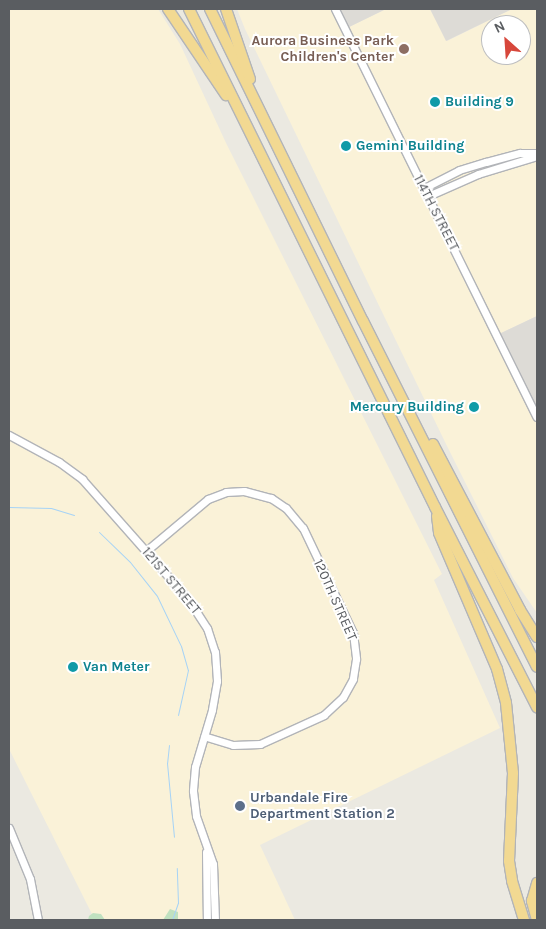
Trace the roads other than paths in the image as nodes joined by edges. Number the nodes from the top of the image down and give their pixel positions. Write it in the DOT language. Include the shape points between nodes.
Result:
graph roads {
  1 [pos="168,9"];
  2 [pos="189,9"];
  3 [pos="210,9"];
  4 [pos="226,9"];
  5 [pos="335,9"];
  6 [pos="265,122"];
  7 [pos="250,132"];
  8 [pos="537,154"];
  9 [pos="424,188"];
  10 [pos="428,196"];
  11 [pos="363,320"];
  12 [pos="537,416"];
  13 [pos="9,435"];
  14 [pos="435,507"];
  15 [pos="146,551"];
  16 [pos="537,636"];
  17 [pos="537,667"];
  18 [pos="537,707"];
  19 [pos="204,736"];
  20 [pos="9,828"];
  21 [pos="206,844"];
  22 [pos="537,883"];
  23 [pos="38,920"];
  24 [pos="207,920"];
  25 [pos="216,920"];
  26 [pos="524,920"];
  27 [pos="537,920"];
  1 -- 7 [label="highway"];
  2 -- 7 [label="highway"];
  3 -- 6 [label="highway"];
  4 -- 6 [label="highway"];
  5 -- 9 [label="street, 114TH STREET"];
  6 -- 11 [label="highway"];
  7 -- 14 [label="highway"];
  8 -- 9 [label="street" via="520,153 486,162 460,170"];
  8 -- 10 [label="street" via="478,174"];
  9 -- 10 [label="street, 114TH STREET"];
  10 -- 12 [label="street, 114TH STREET"];
  11 -- 16 [label="highway" via="406,392 520,610"];
  11 -- 17 [label="highway"];
  13 -- 15 [label="street, 121ST STREET" via="54,458 76,474"];
  14 -- 18 [label="highway"];
  14 -- 26 [label="highway" via="439,533 497,669 506,703 513,773 509,861 516,901"];
  15 -- 19 [label="street, 121ST STREET" via="195,607 212,640 217,681"];
  15 -- 19 [label="street, 120TH STREET" via="200,504 226,492 253,492 271,498 286,508 303,528 353,633 355,669 346,693 332,709 260,744 233,745"];
  19 -- 21 [label="street, 121ST STREET" via="195,767 193,791 196,816"];
  20 -- 23 [label="street" via="30,879"];
  21 -- 24 [label="street, 121ST STREET"];
  21 -- 25 [label="street, 121ST STREET" via="215,877"];
  22 -- 27 [label="highway" via="532,901"];
}
